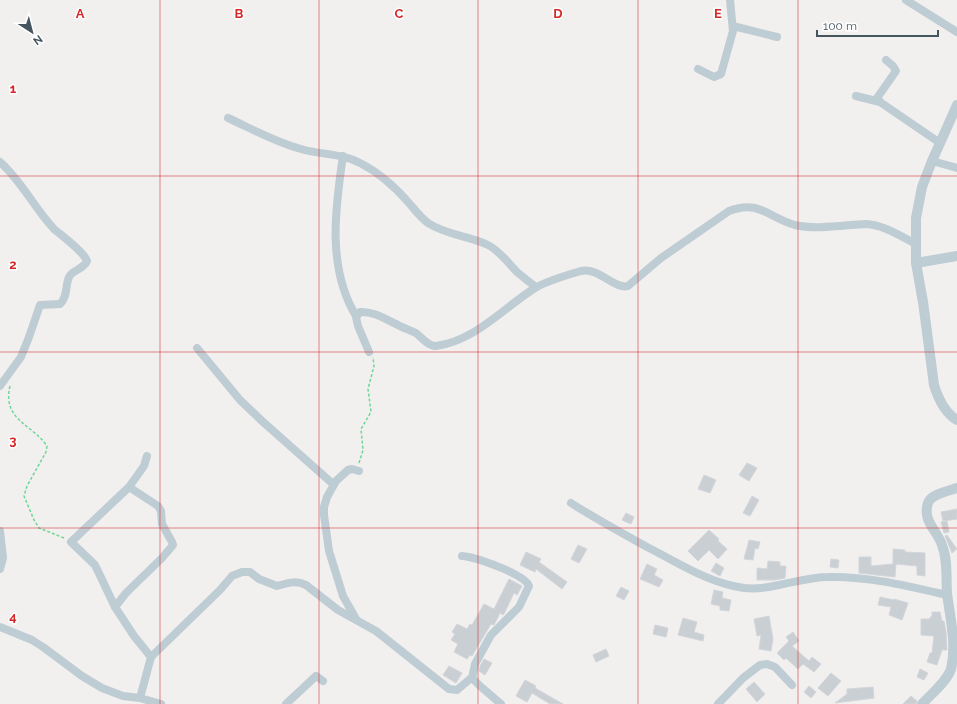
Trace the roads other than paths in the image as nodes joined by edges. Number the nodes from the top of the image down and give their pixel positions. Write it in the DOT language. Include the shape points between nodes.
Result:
graph roads {
  1 [pos="730,0"];
  2 [pos="906,0"];
  3 [pos="732,26"];
  4 [pos="957,32"];
  5 [pos="777,37"];
  6 [pos="886,60"];
  7 [pos="698,69"];
  8 [pos="856,96"];
  9 [pos="880,102"];
  10 [pos="957,107"];
  11 [pos="228,118"];
  12 [pos="940,143"];
  13 [pos="343,156"];
  14 [pos="932,161"];
  15 [pos="0,162"];
  16 [pos="957,168"];
  17 [pos="916,244"];
  18 [pos="957,256"];
  19 [pos="916,263"];
  20 [pos="536,287"];
  21 [pos="356,316"];
  22 [pos="197,348"];
  23 [pos="369,352"];
  24 [pos="0,386"];
  25 [pos="957,420"];
  26 [pos="146,456"];
  27 [pos="359,471"];
  28 [pos="333,484"];
  29 [pos="129,487"];
  30 [pos="957,488"];
  31 [pos="571,504"];
  32 [pos="0,531"];
  33 [pos="462,556"];
  34 [pos="0,569"];
  35 [pos="947,595"];
  36 [pos="115,607"];
  37 [pos="357,619"];
  38 [pos="955,624"];
  39 [pos="0,627"];
  40 [pos="151,658"];
  41 [pos="472,678"];
  42 [pos="323,681"];
  43 [pos="792,685"];
  44 [pos="140,698"];
  45 [pos="161,704"];
  46 [pos="286,704"];
  47 [pos="501,704"];
  48 [pos="718,704"];
  49 [pos="922,704"];
  1 -- 3 [label="street"];
  2 -- 4 [label="street"];
  3 -- 5 [label="street"];
  3 -- 7 [label="street" via="733,31 721,74 714,77"];
  6 -- 9 [label="street" via="896,71 877,98"];
  8 -- 9 [label="street"];
  9 -- 12 [label="street"];
  10 -- 12 [label="street"];
  11 -- 13 [label="street" via="283,144"];
  12 -- 14 [label="street"];
  13 -- 20 [label="street" via="372,170 398,191 428,223 492,247"];
  13 -- 21 [label="street" via="336,211 337,258 346,298"];
  14 -- 16 [label="street"];
  14 -- 17 [label="street" via="918,202"];
  15 -- 24 [label="street" via="43,217 84,254 87,261 69,277 61,303 40,305 21,357"];
  17 -- 19 [label="street"];
  17 -- 20 [label="street" via="881,226 795,225 764,210 745,206 729,211 661,258 628,286 622,287 588,271"];
  18 -- 19 [label="street"];
  19 -- 25 [label="street" via="934,385 947,412"];
  20 -- 21 [label="street" via="474,332 435,346 381,316 361,311"];
  21 -- 23 [label="street"];
  22 -- 28 [label="street" via="240,400"];
  26 -- 29 [label="street" via="144,466"];
  27 -- 28 [label="street" via="348,470"];
  28 -- 37 [label="street" via="324,507 329,551 343,596"];
  29 -- 36 [label="street" via="71,542 95,565"];
  29 -- 36 [label="street" via="158,506 162,524 173,545"];
  30 -- 35 [label="street" via="933,497 929,500 926,510 929,523 942,545"];
  31 -- 35 [label="street" via="681,566 731,585 762,588 815,578 850,578 897,584"];
  32 -- 34 [label="street" via="3,558"];
  33 -- 41 [label="street" via="494,565 525,580 529,586 519,607 491,636 475,664"];
  35 -- 38 [label="street"];
  36 -- 40 [label="street"];
  37 -- 40 [label="street" via="338,610 306,585 290,582 277,586 250,572 242,572 232,576"];
  37 -- 41 [label="street" via="449,689 457,690"];
  38 -- 49 [label="street" via="951,670"];
  39 -- 44 [label="street" via="32,640 102,688 123,696"];
  40 -- 44 [label="street"];
  41 -- 47 [label="street"];
  42 -- 46 [label="street" via="316,676"];
  43 -- 48 [label="street" via="774,667 760,665 743,678"];
  44 -- 45 [label="street"];
}
